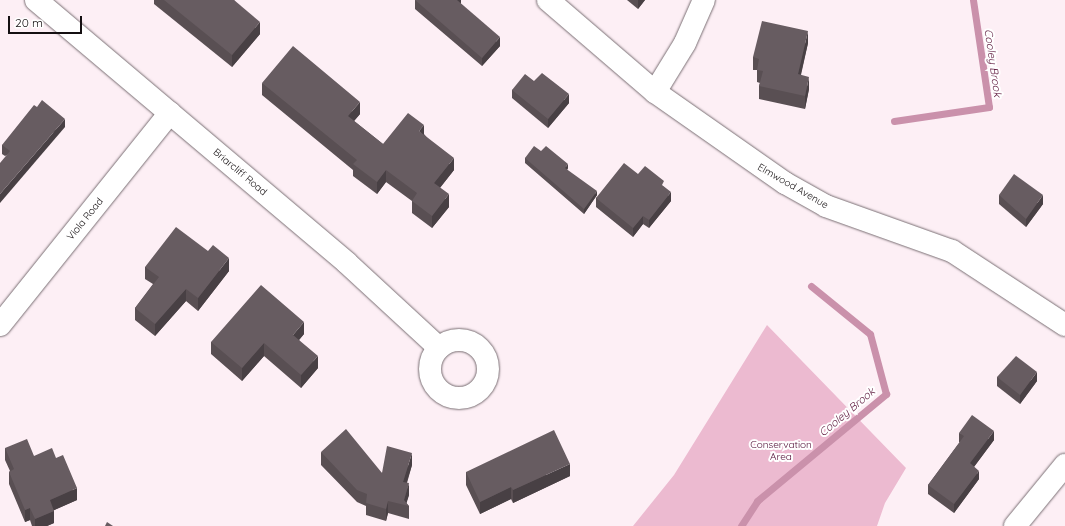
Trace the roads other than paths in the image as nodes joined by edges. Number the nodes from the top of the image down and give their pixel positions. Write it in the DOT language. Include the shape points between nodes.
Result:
graph roads {
  1 [pos="36,0"];
  2 [pos="548,0"];
  3 [pos="704,0"];
  4 [pos="655,92"];
  5 [pos="170,113"];
  6 [pos="0,324"];
  7 [pos="1065,325"];
  8 [pos="439,348"];
  9 [pos="1065,465"];
  10 [pos="1015,526"];
  1 -- 5 [label="street, Briarcliff Road"];
  2 -- 4 [label="street, Elmwood Avenue"];
  3 -- 4 [label="street" via="685,43"];
  4 -- 7 [label="street, Elmwood Avenue" via="785,183 826,206 952,251"];
  5 -- 6 [label="street, Viola Road"];
  5 -- 8 [label="street, Briarcliff Road" via="347,263"];
  9 -- 10 [label="street"];
}
